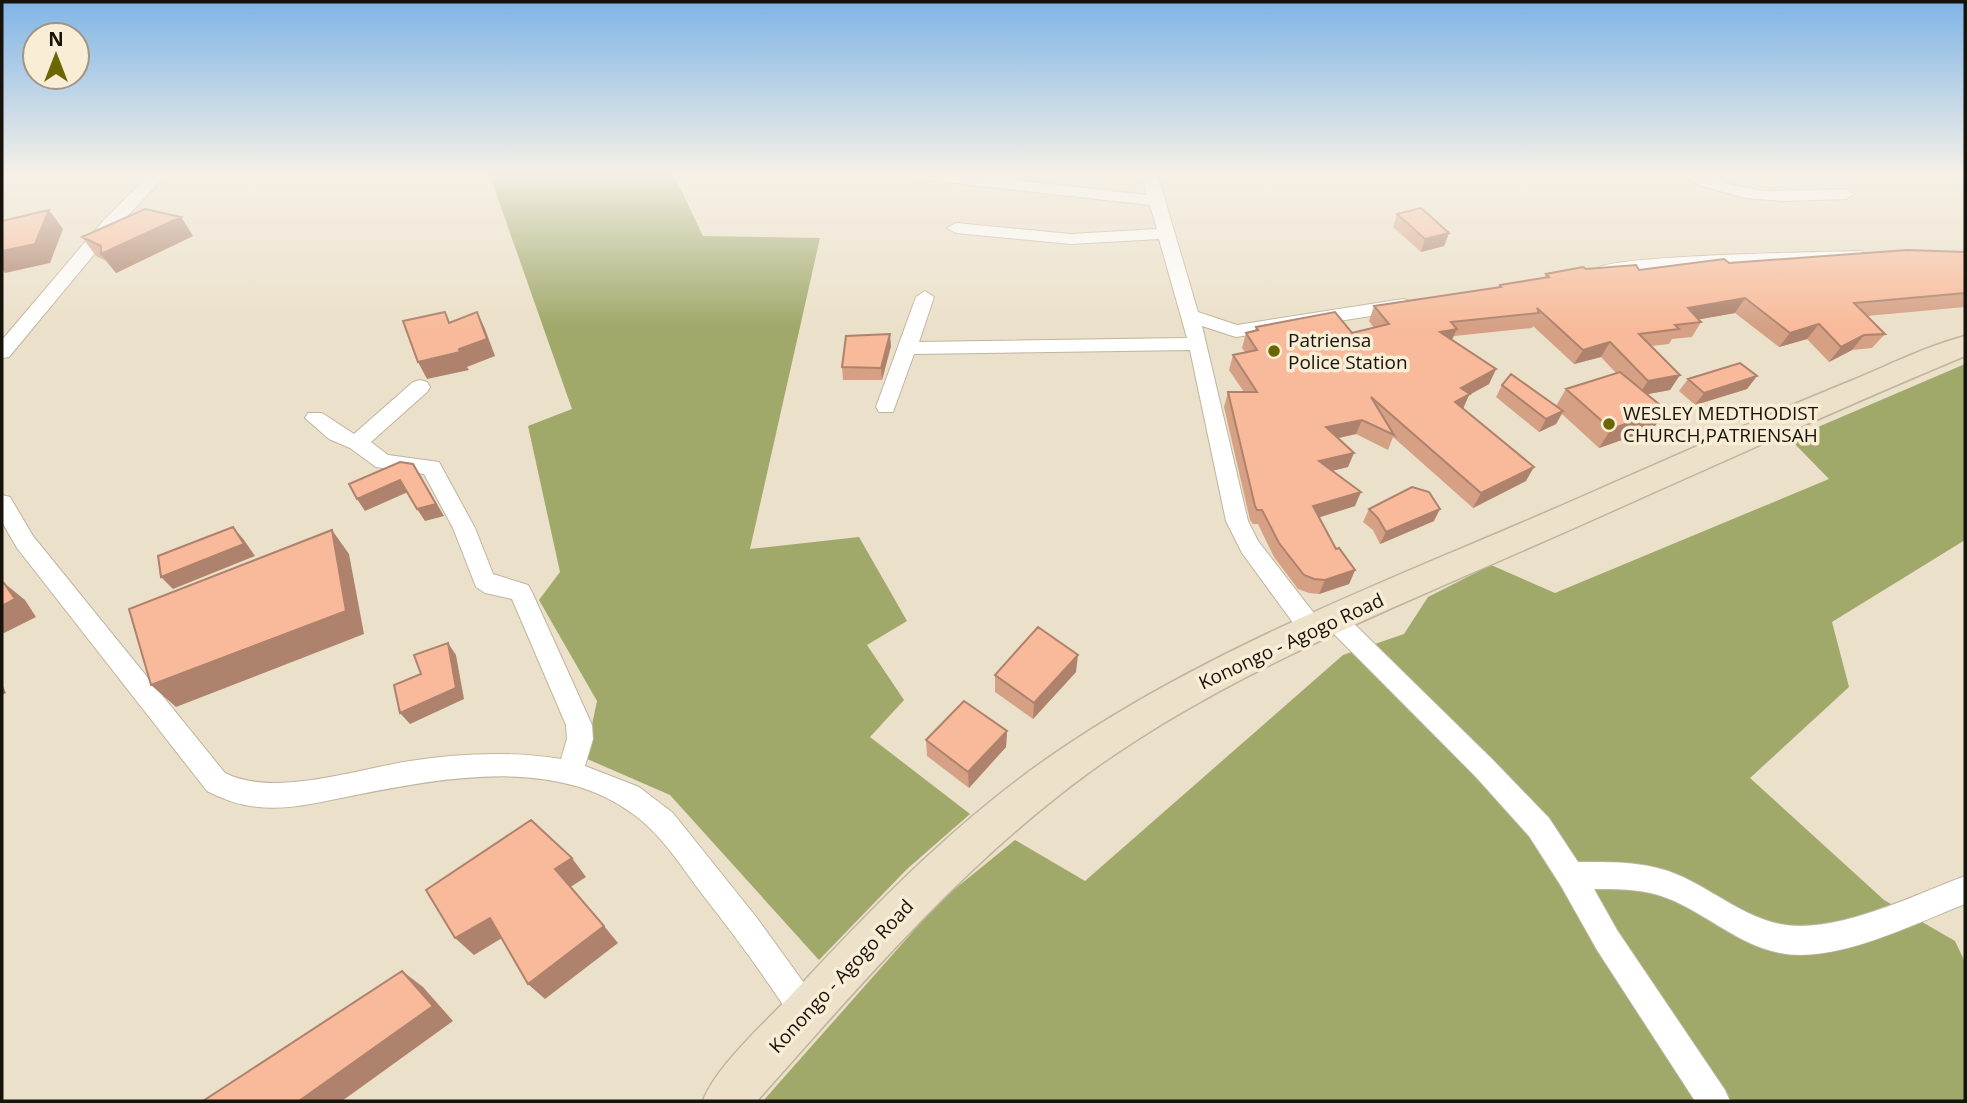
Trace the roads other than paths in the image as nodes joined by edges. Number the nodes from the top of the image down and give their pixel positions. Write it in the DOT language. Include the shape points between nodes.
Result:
graph roads {
  1 [pos="110,224"];
  2 [pos="1162,224"];
  3 [pos="956,228"];
  4 [pos="1164,234"];
  5 [pos="1878,256"];
  6 [pos="1583,272"];
  7 [pos="925,297"];
  8 [pos="1423,302"];
  9 [pos="1189,315"];
  10 [pos="1236,331"];
  11 [pos="1965,345"];
  12 [pos="908,348"];
  13 [pos="1200,351"];
  14 [pos="2,352"];
  15 [pos="420,387"];
  16 [pos="886,407"];
  17 [pos="315,418"];
  18 [pos="357,443"];
  19 [pos="2,503"];
  20 [pos="1322,623"];
  21 [pos="570,772"];
  22 [pos="1571,876"];
  23 [pos="1965,890"];
  24 [pos="806,1012"];
  25 [pos="726,1101"];
  26 [pos="1714,1101"];
  1 -- 14 [label="street"];
  2 -- 4 [label="street"];
  3 -- 4 [label="street" via="1071,239"];
  4 -- 9 [label="street"];
  5 -- 6 [label="street" via="1668,263"];
  7 -- 12 [label="street"];
  8 -- 10 [label="street"];
  9 -- 10 [label="street"];
  9 -- 13 [label="street"];
  10 -- 13 [label="street"];
  11 -- 20 [label="main road, Konongo - Agogo Road"];
  12 -- 13 [label="street"];
  12 -- 16 [label="street"];
  13 -- 20 [label="street" via="1237,521 1250,547"];
  15 -- 18 [label="street"];
  17 -- 18 [label="street"];
  18 -- 21 [label="street" via="383,462 431,467 464,528 484,580 520,592 579,725 580,739"];
  19 -- 21 [label="street" via="51,575 216,782 231,792 277,799 461,766"];
  20 -- 22 [label="street" via="1484,768 1530,817"];
  20 -- 24 [label="main road, Konongo - Agogo Road" via="1210,677 1126,726 1027,796 924,887"];
  21 -- 24 [label="street" via="632,797 668,828 772,960"];
  22 -- 23 [label="street" via="1635,876 1670,886 1728,919 1783,939 1837,936"];
  22 -- 26 [label="street" via="1607,940"];
  24 -- 25 [label="main road, Konongo - Agogo Road"];
}
